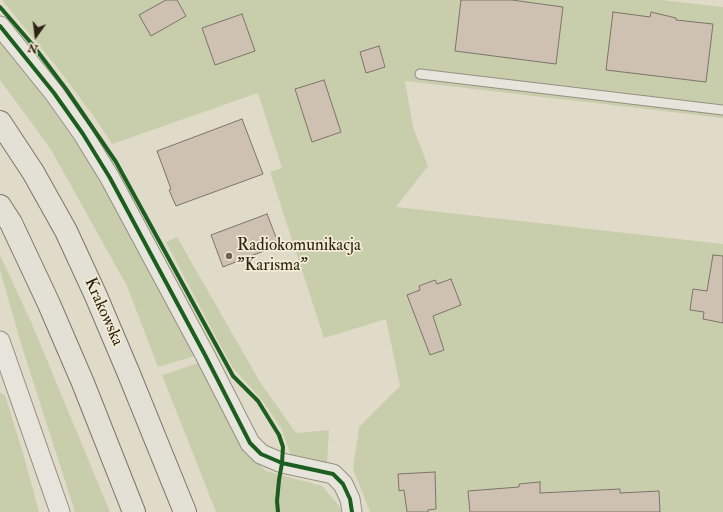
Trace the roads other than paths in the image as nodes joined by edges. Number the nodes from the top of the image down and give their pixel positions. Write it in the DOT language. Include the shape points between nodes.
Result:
graph roads {
  1 [pos="0,26"];
  2 [pos="420,74"];
  3 [pos="723,110"];
  4 [pos="0,122"];
  5 [pos="0,206"];
  6 [pos="0,341"];
  7 [pos="60,512"];
  8 [pos="134,512"];
  9 [pos="185,512"];
  10 [pos="352,512"];
  1 -- 10 [label="street" via="54,93 110,178 250,443 261,454 282,463 333,474 343,484 350,499"];
  2 -- 3 [label="lane"];
  4 -- 9 [label="main road, Krakowska" via="33,172 66,231 96,296"];
  5 -- 8 [label="main road" via="50,304"];
  6 -- 7 [label="street"];
}
